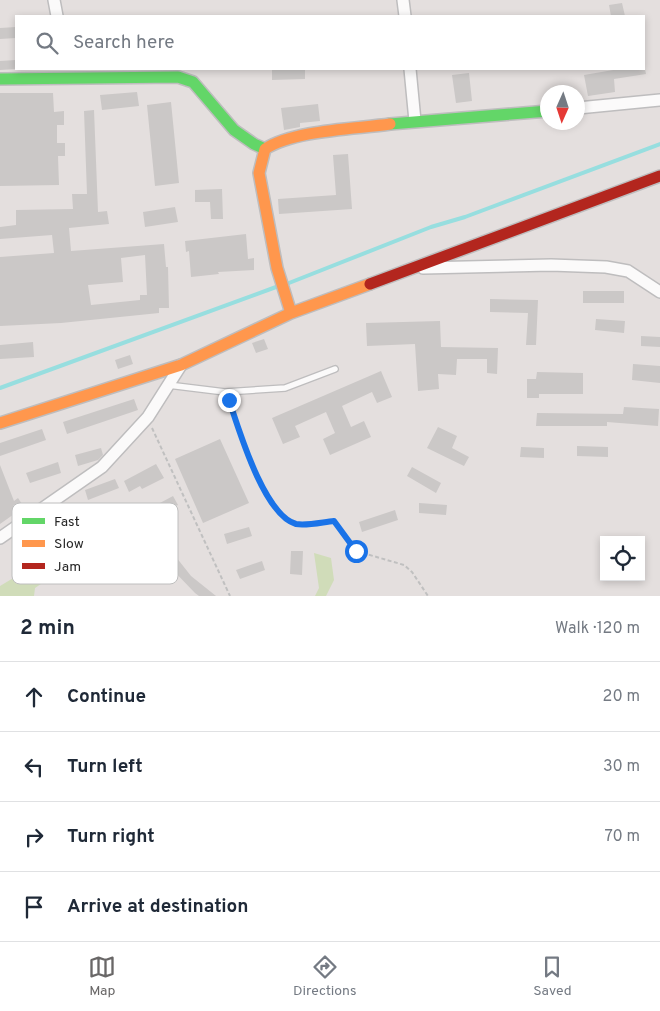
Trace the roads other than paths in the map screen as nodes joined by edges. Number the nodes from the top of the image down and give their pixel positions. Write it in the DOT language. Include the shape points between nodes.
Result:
graph roads {
  1 [pos="54,0"];
  2 [pos="403,0"];
  3 [pos="57,15"];
  4 [pos="405,15"];
  5 [pos="410,70"];
  6 [pos="63,73"];
  7 [pos="0,79"];
  8 [pos="660,100"];
  9 [pos="585,107"];
  10 [pos="540,112"];
  11 [pos="415,121"];
  12 [pos="265,148"];
  13 [pos="660,176"];
  14 [pos="415,268"];
  15 [pos="660,292"];
  16 [pos="291,313"];
  17 [pos="181,365"];
  18 [pos="334,369"];
  19 [pos="168,385"];
  20 [pos="0,423"];
  21 [pos="51,503"];
  22 [pos="12,530"];
  23 [pos="0,538"];
  1 -- 3 [label="street"];
  2 -- 4 [label="street"];
  5 -- 11 [label="street"];
  6 -- 7 [label="street"];
  6 -- 12 [label="street" via="187,79 226,122 255,145"];
  8 -- 9 [label="street"];
  10 -- 11 [label="street"];
  11 -- 12 [label="street" via="293,137"];
  12 -- 16 [label="street" via="259,173 278,268"];
  13 -- 14 [label="street"];
  14 -- 15 [label="street" via="606,267 628,271"];
  14 -- 16 [label="street"];
  16 -- 17 [label="street"];
  17 -- 19 [label="street"];
  17 -- 20 [label="street"];
  18 -- 19 [label="lane" via="285,388 225,392"];
  19 -- 21 [label="street" via="148,417 102,468"];
  22 -- 23 [label="street"];
}
